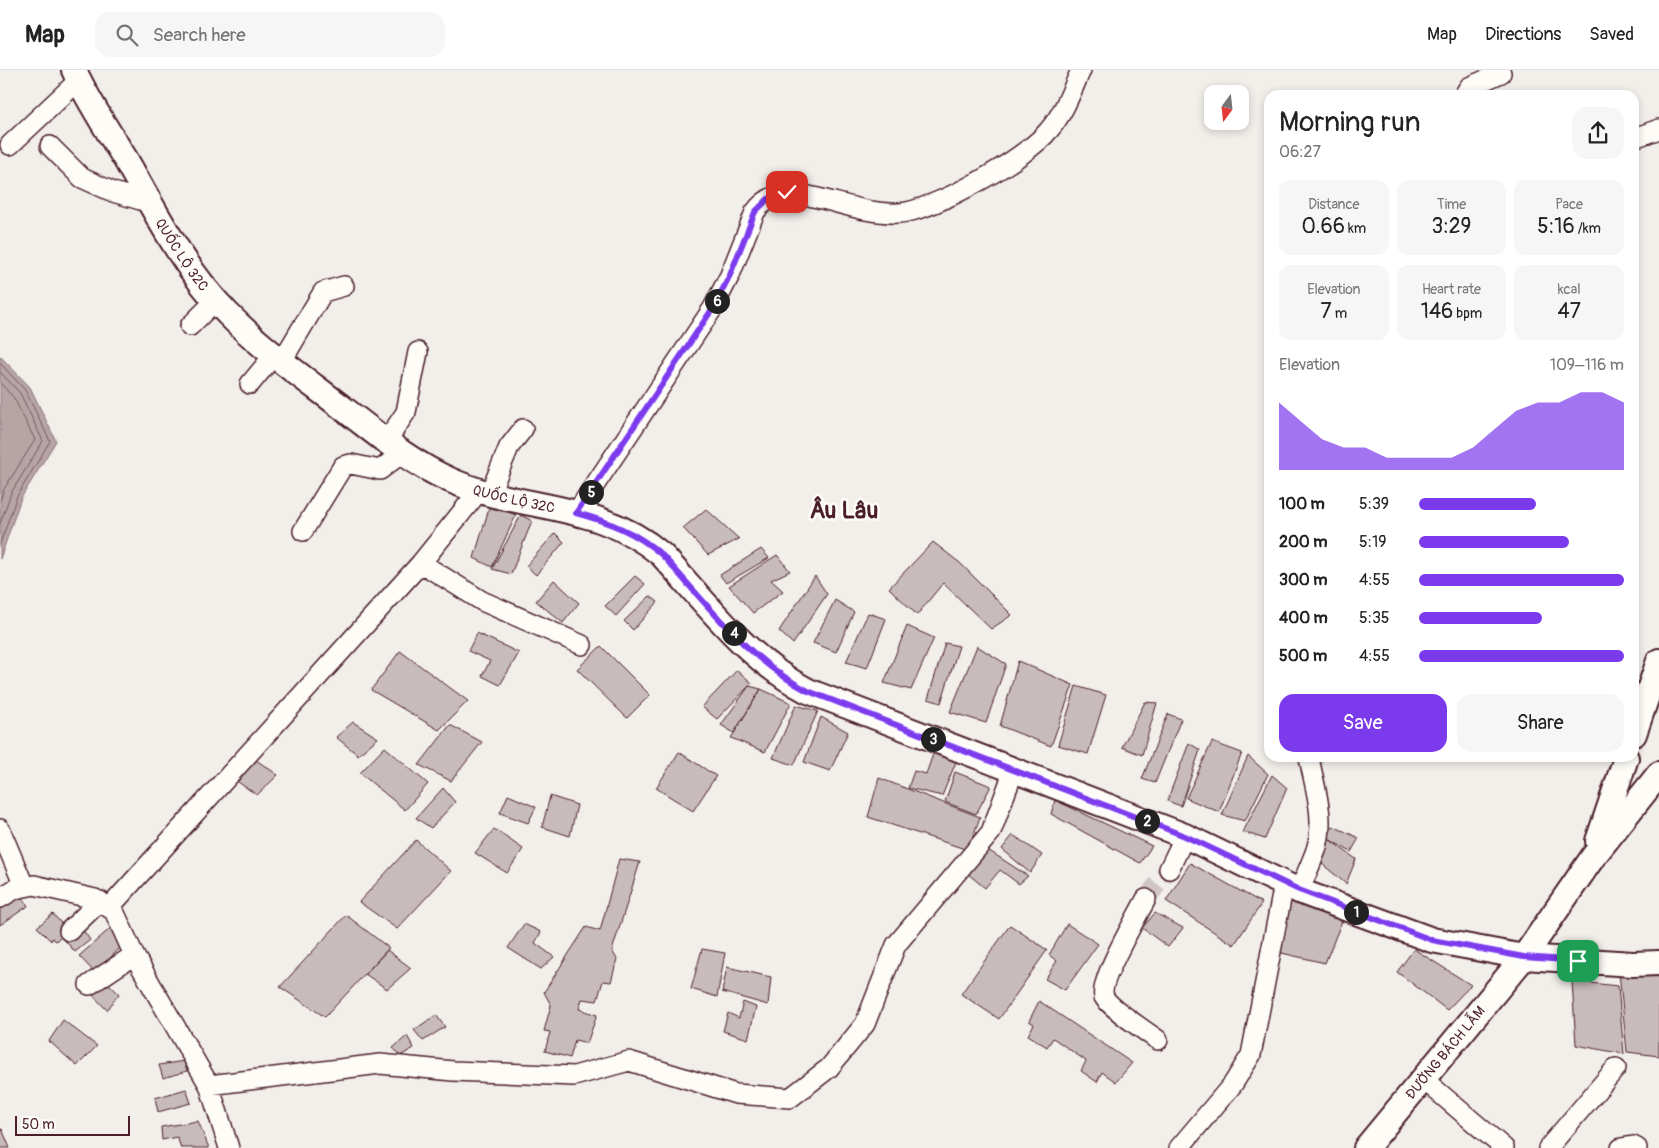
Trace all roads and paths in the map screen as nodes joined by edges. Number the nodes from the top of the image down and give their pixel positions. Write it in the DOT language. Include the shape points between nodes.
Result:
graph roads {
  1 [pos="1081,70"];
  2 [pos="1501,73"];
  3 [pos="76,75"];
  4 [pos="1467,90"];
  5 [pos="1659,129"];
  6 [pos="1639,136"];
  7 [pos="10,145"];
  8 [pos="50,146"];
  9 [pos="151,204"];
  10 [pos="344,286"];
  11 [pos="216,300"];
  12 [pos="190,326"];
  13 [pos="418,352"];
  14 [pos="278,358"];
  15 [pos="250,384"];
  16 [pos="523,429"];
  17 [pos="394,447"];
  18 [pos="484,492"];
  19 [pos="576,513"];
  20 [pos="303,531"];
  21 [pos="421,563"];
  22 [pos="582,645"];
  23 [pos="1659,661"];
  24 [pos="1639,719"];
  25 [pos="1310,762"];
  26 [pos="1625,762"];
  27 [pos="1014,770"];
  28 [pos="1659,774"];
  29 [pos="0,828"];
  30 [pos="1185,836"];
  31 [pos="1593,857"];
  32 [pos="1169,869"];
  33 [pos="24,886"];
  34 [pos="1292,887"];
  35 [pos="0,898"];
  36 [pos="1146,899"];
  37 [pos="105,904"];
  38 [pos="69,931"];
  39 [pos="134,955"];
  40 [pos="1524,957"];
  41 [pos="1659,963"];
  42 [pos="89,985"];
  43 [pos="1158,1040"];
  44 [pos="1616,1068"];
  45 [pos="1423,1079"];
  46 [pos="209,1084"];
  47 [pos="229,1148"];
  48 [pos="1179,1148"];
  49 [pos="1366,1148"];
  50 [pos="1504,1148"];
  51 [pos="1548,1148"];
  52 [pos="1621,1148"];
  53 [pos="1637,1148"];
  1 -- 19 [label="street" via="1060,115 1034,146 1016,160 928,207 898,213 882,212 787,192 777,194 760,205 713,308"];
  2 -- 4 [label="street"];
  3 -- 7 [label="street"];
  3 -- 9 [label="main road, QUỐC LỘ 32C"];
  5 -- 6 [label="street"];
  8 -- 9 [label="street" via="82,178"];
  9 -- 11 [label="main road, QUỐC LỘ 32C" via="199,280"];
  10 -- 14 [label="street" via="323,292"];
  11 -- 12 [label="street"];
  11 -- 14 [label="main road, QUỐC LỘ 32C" via="258,343"];
  13 -- 17 [label="street" via="406,412"];
  14 -- 15 [label="street"];
  14 -- 17 [label="main road, QUỐC LỘ 32C"];
  16 -- 18 [label="street"];
  17 -- 18 [label="main road, QUỐC LỘ 32C" via="450,481"];
  17 -- 20 [label="street" via="380,470 351,464 343,466"];
  18 -- 19 [label="main road, QUỐC LỘ 32C"];
  18 -- 21 [label="street"];
  19 -- 27 [label="main road, QUỐC LỘ 32C" via="607,521 647,542 750,651 785,679 808,691"];
  21 -- 22 [label="street" via="482,601"];
  21 -- 37 [label="street"];
  23 -- 24 [label="main road"];
  25 -- 34 [label="street" via="1320,825 1316,850"];
  26 -- 31 [label="main road"];
  27 -- 30 [label="main road, QUỐC LỘ 32C"];
  27 -- 46 [label="street" via="991,832 896,945 866,1024 829,1068 790,1098 736,1094 629,1061 574,1076 380,1064"];
  28 -- 31 [label="main road"];
  29 -- 33 [label="street"];
  30 -- 32 [label="street"];
  30 -- 34 [label="main road, QUỐC LỘ 32C"];
  31 -- 40 [label="main road, ĐƯỜNG BÁCH LẪM"];
  33 -- 35 [label="street"];
  33 -- 37 [label="street" via="39,886"];
  34 -- 40 [label="main road, QUỐC LỘ 32C" via="1432,940"];
  34 -- 48 [label="street" via="1251,1055 1240,1076"];
  36 -- 43 [label="street" via="1103,987 1108,1001"];
  37 -- 38 [label="street"];
  37 -- 39 [label="street" via="120,921"];
  39 -- 42 [label="street"];
  39 -- 46 [label="street"];
  40 -- 41 [label="main road, QUỐC LỘ 32C"];
  40 -- 45 [label="main road, ĐƯỜNG BÁCH LẪM"];
  44 -- 51 [label="street"];
  45 -- 49 [label="main road, ĐƯỜNG BÁCH LẪM"];
  45 -- 50 [label="street"];
  46 -- 47 [label="street"];
  52 -- 53 [label="street"];
}
